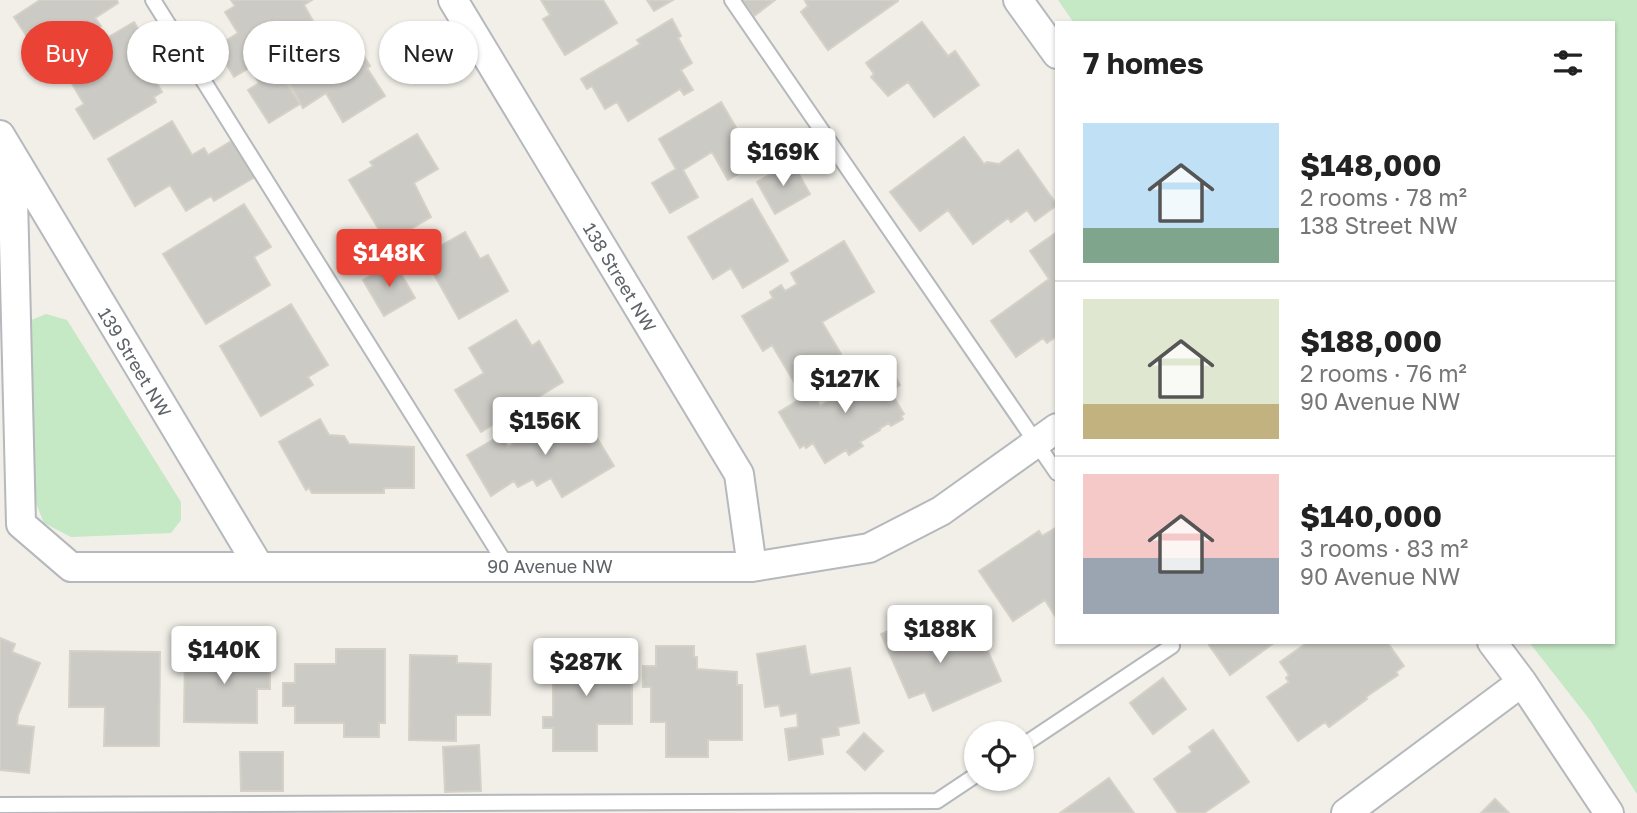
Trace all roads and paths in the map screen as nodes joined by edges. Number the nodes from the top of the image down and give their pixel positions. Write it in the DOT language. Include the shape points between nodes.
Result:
graph roads {
  1 [pos="153,0"];
  2 [pos="453,0"];
  3 [pos="732,0"];
  4 [pos="1018,0"];
  5 [pos="1055,51"];
  6 [pos="6,146"];
  7 [pos="1047,435"];
  8 [pos="1055,465"];
  9 [pos="21,524"];
  10 [pos="258,565"];
  11 [pos="507,566"];
  12 [pos="752,567"];
  13 [pos="1171,644"];
  14 [pos="1494,644"];
  15 [pos="1522,682"];
  16 [pos="1034,738"];
  17 [pos="964,783"];
  18 [pos="0,805"];
  19 [pos="1346,813"];
  20 [pos="1609,813"];
  1 -- 11 [label="lane"];
  2 -- 12 [label="street, 138 Street NW" via="739,474"];
  3 -- 7 [label="lane"];
  4 -- 5 [label="street"];
  6 -- 9 [label="street, 139 Street NW"];
  6 -- 10 [label="street, 139 Street NW"];
  7 -- 8 [label="lane"];
  7 -- 12 [label="street, 90 Avenue NW" via="941,511 869,548"];
  9 -- 10 [label="street, 90 Avenue NW" via="71,567"];
  10 -- 11 [label="street, 90 Avenue NW"];
  11 -- 12 [label="street, 90 Avenue NW"];
  13 -- 16 [label="lane"];
  14 -- 15 [label="street"];
  15 -- 19 [label="street"];
  15 -- 20 [label="street"];
  17 -- 18 [label="lane" via="937,801"];
}
